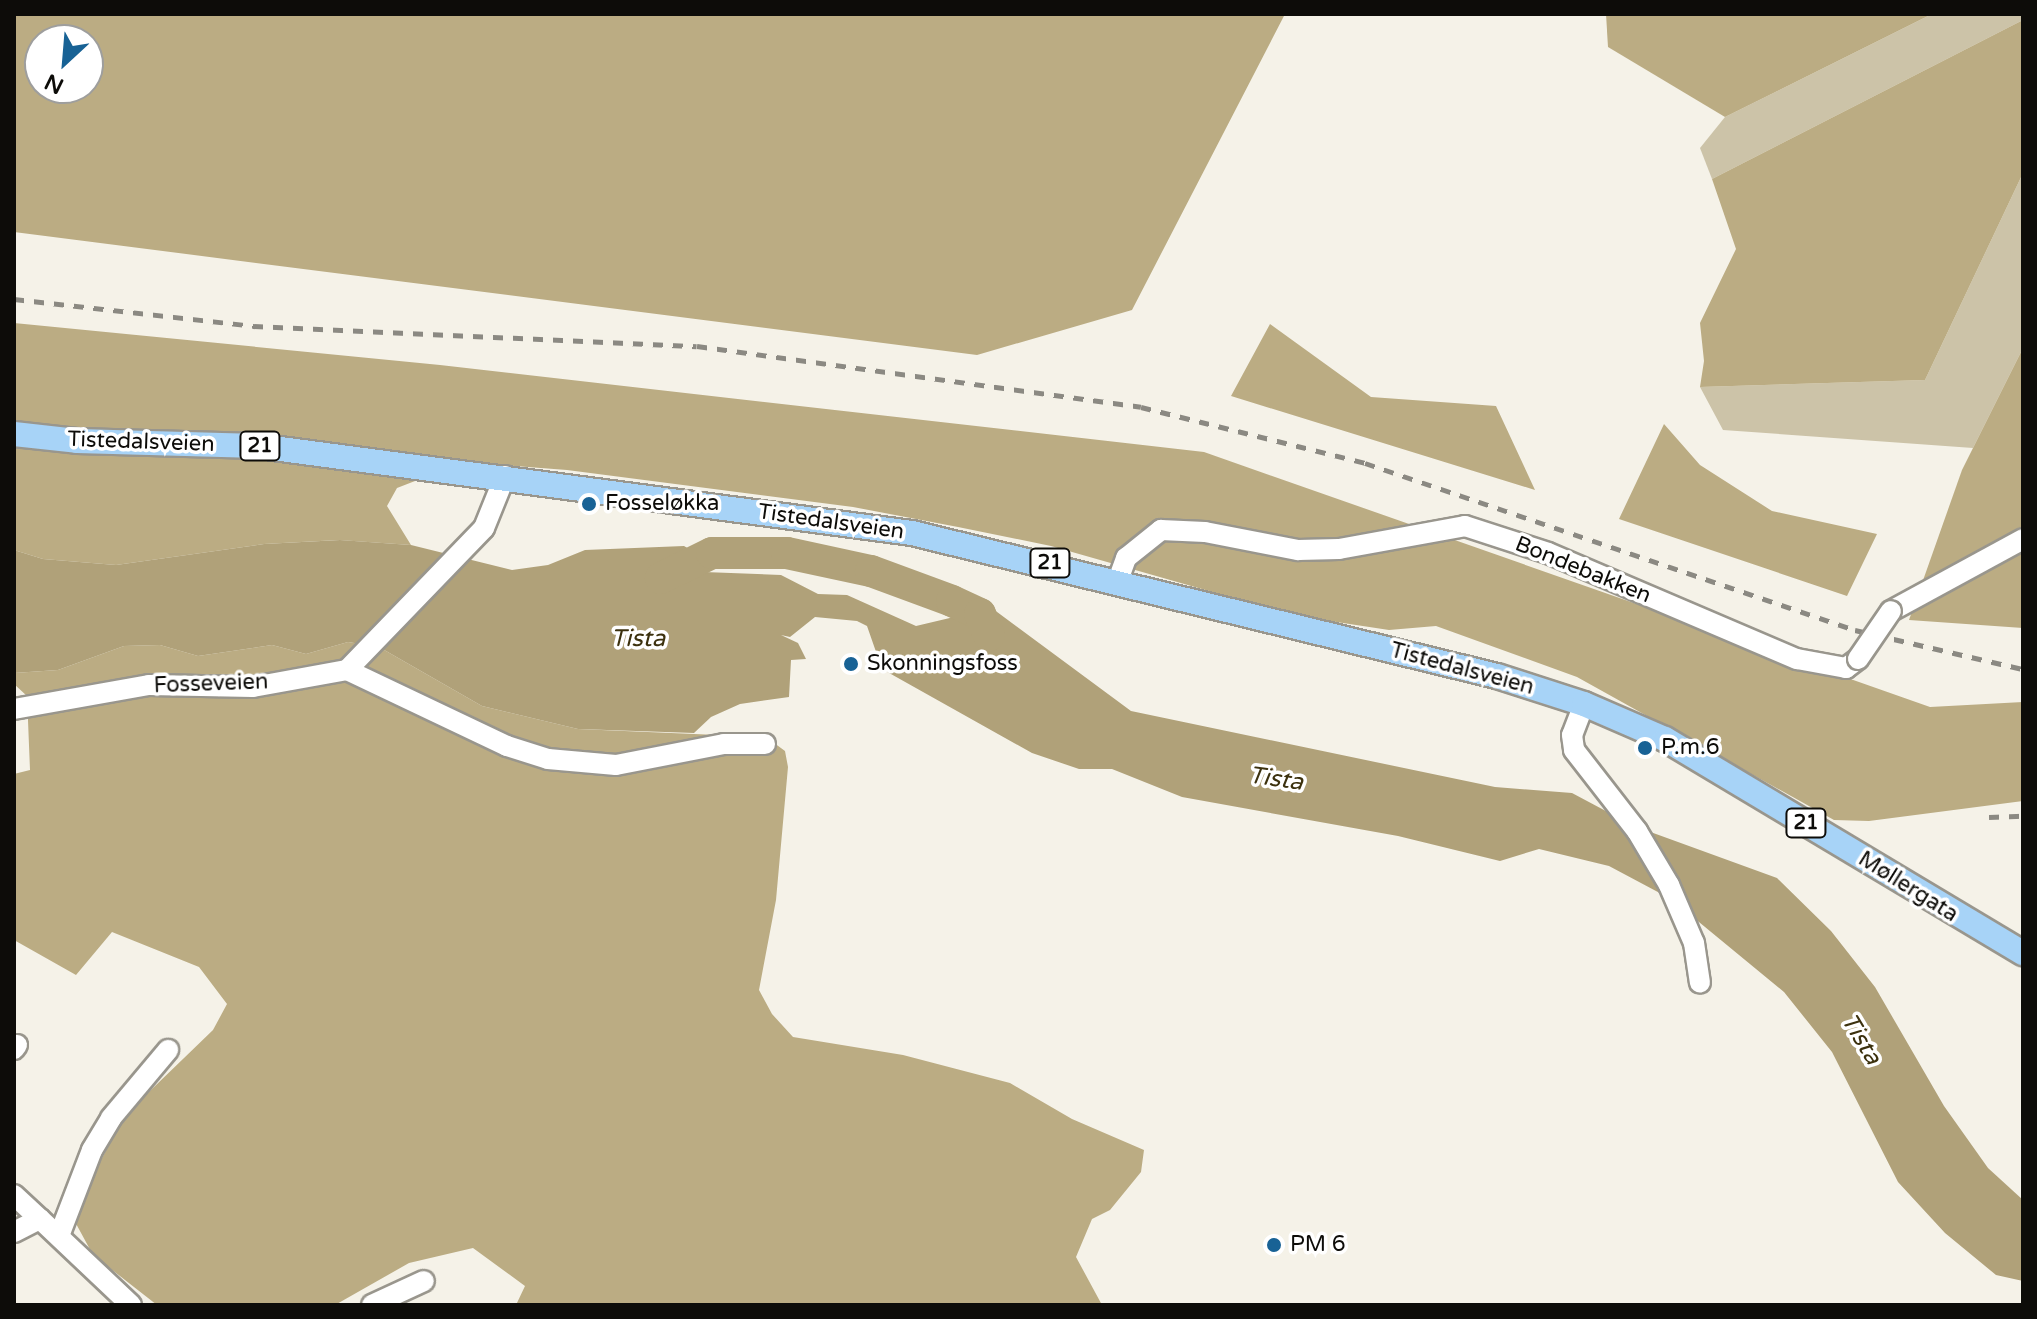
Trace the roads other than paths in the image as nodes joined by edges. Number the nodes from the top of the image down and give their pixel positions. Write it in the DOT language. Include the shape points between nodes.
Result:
graph roads {
  1 [pos="14,434"];
  2 [pos="505,476"];
  3 [pos="2023,539"];
  4 [pos="1117,583"];
  5 [pos="347,670"];
  6 [pos="1584,704"];
  7 [pos="14,709"];
  8 [pos="765,744"];
  9 [pos="2023,953"];
  10 [pos="1700,983"];
  11 [pos="168,1050"];
  12 [pos="14,1195"];
  13 [pos="40,1219"];
  14 [pos="14,1232"];
  15 [pos="59,1236"];
  16 [pos="424,1281"];
  17 [pos="131,1305"];
  18 [pos="372,1305"];
  1 -- 2 [label="main road, Tistedalsveien / 21" via="258,446"];
  2 -- 4 [label="main road, Tistedalsveien / 21" via="927,535"];
  2 -- 5 [label="street" via="484,528 460,558"];
  3 -- 4 [label="street, Bondebakken, bridge" via="1891,611 1846,668 1797,659 1548,553 1465,526 1339,549 1298,550 1205,532 1161,530 1126,558"];
  4 -- 6 [label="main road, Tistedalsveien / 21" via="1497,676"];
  5 -- 7 [label="street, Fosseveien" via="253,687 149,685"];
  5 -- 8 [label="street" via="507,746 548,759 616,765 724,744"];
  6 -- 9 [label="main road, Møllergata / 21" via="1699,758"];
  6 -- 10 [label="street" via="1572,735 1587,770 1637,831 1694,943"];
  11 -- 15 [label="street" via="111,1118 92,1150"];
  12 -- 13 [label="street"];
  13 -- 14 [label="street"];
  13 -- 15 [label="street"];
  15 -- 17 [label="street"];
  16 -- 18 [label="street"];
}
